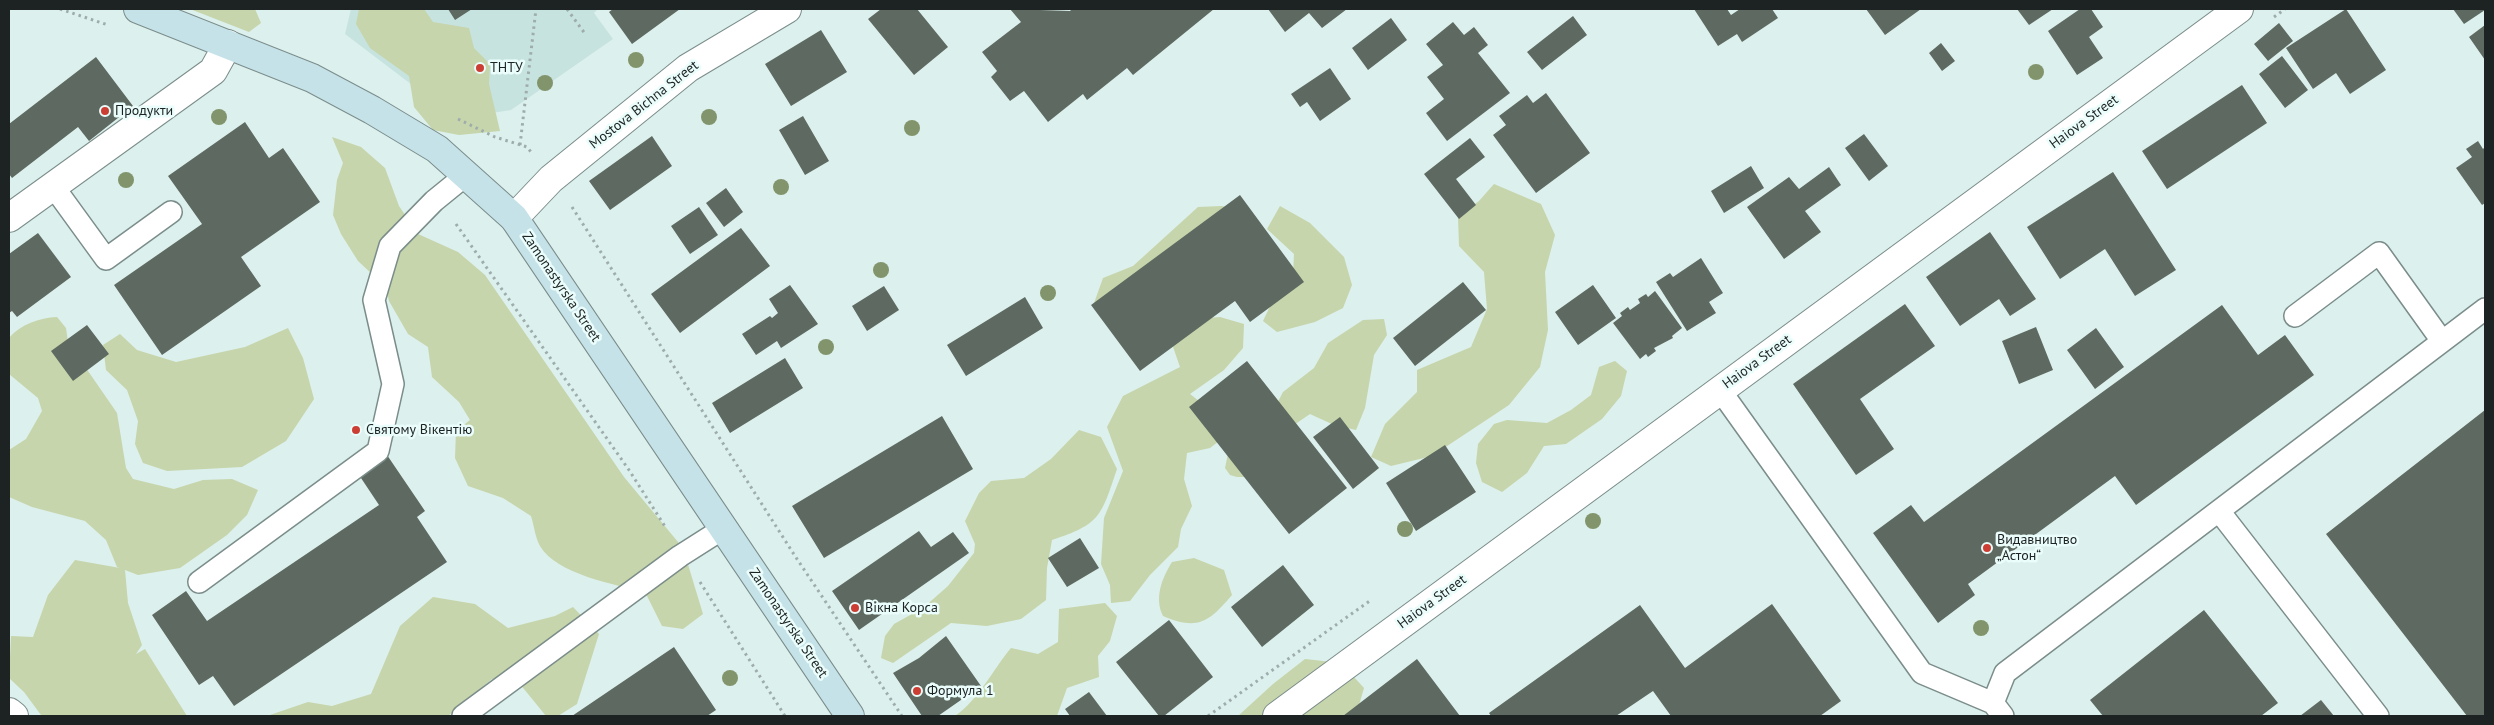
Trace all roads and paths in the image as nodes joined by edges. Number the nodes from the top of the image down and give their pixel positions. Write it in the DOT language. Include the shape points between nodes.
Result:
graph roads {
  1 [pos="60,9"];
  2 [pos="138,9"];
  3 [pos="536,9"];
  4 [pos="567,9"];
  5 [pos="787,9"];
  6 [pos="2239,9"];
  7 [pos="109,26"];
  8 [pos="586,35"];
  9 [pos="228,44"];
  10 [pos="520,145"];
  11 [pos="466,175"];
  12 [pos="53,186"];
  13 [pos="434,201"];
  14 [pos="171,212"];
  15 [pos="9,218"];
  16 [pos="514,218"];
  17 [pos="2485,309"];
  18 [pos="2296,316"];
  19 [pos="2442,341"];
  20 [pos="1720,390"];
  21 [pos="2219,511"];
  22 [pos="724,528"];
  23 [pos="682,554"];
  24 [pos="199,582"];
  25 [pos="1998,710"];
  26 [pos="9,712"];
  27 [pos="845,714"];
  28 [pos="14,716"];
  29 [pos="463,716"];
  30 [pos="785,716"];
  31 [pos="1278,716"];
  32 [pos="2378,716"];
  1 -- 7 [label="path"];
  2 -- 9 [label="main road, Zamonastyrska Street"];
  3 -- 10 [label="path"];
  4 -- 8 [label="path"];
  5 -- 16 [label="street, Mostova Bichna Street" via="688,68 551,179"];
  6 -- 20 [label="street, Haiova Street"];
  9 -- 11 [label="main road, Zamonastyrska Street" via="312,78 372,110 436,149"];
  9 -- 12 [label="street" via="213,71"];
  11 -- 13 [label="lane"];
  11 -- 16 [label="main road, Zamonastyrska Street"];
  12 -- 14 [label="lane" via="106,259"];
  12 -- 15 [label="street"];
  13 -- 23 [label="path" via="454,221 629,470"];
  13 -- 24 [label="lane" via="390,246 374,300 393,384 378,451"];
  16 -- 22 [label="main road, Zamonastyrska Street"];
  17 -- 19 [label="lane"];
  18 -- 19 [label="lane" via="2379,253"];
  19 -- 21 [label="lane"];
  20 -- 25 [label="lane" via="1922,673"];
  20 -- 31 [label="street, Haiova Street"];
  21 -- 25 [label="lane" via="2006,673"];
  21 -- 32 [label="lane"];
  22 -- 23 [label="lane"];
  22 -- 27 [label="main road, Zamonastyrska Street"];
  23 -- 29 [label="lane"];
  23 -- 30 [label="path"];
  26 -- 28 [label="street"];
}
